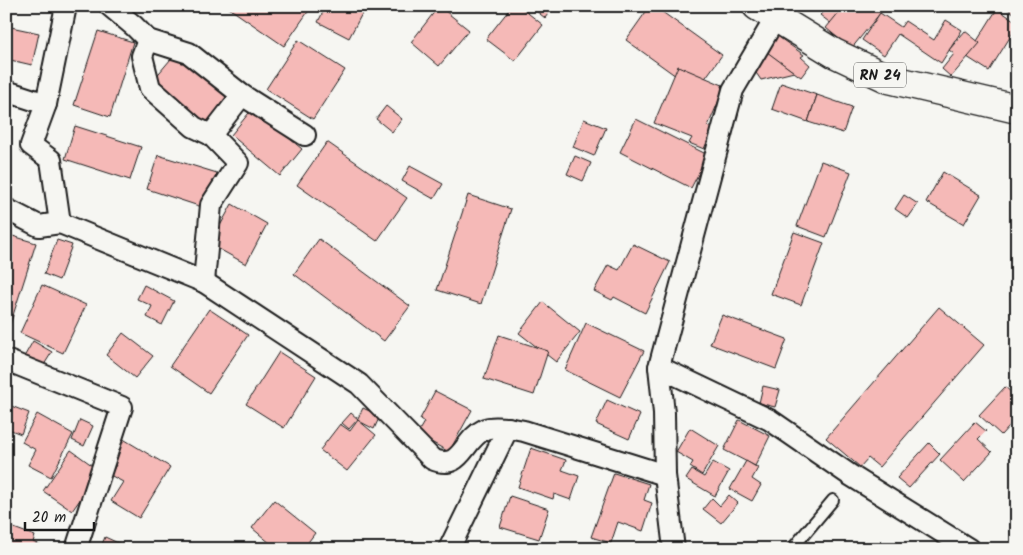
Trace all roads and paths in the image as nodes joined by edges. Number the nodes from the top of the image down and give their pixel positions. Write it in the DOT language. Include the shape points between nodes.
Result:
graph roads {
  1 [pos="66,6"];
  2 [pos="110,6"];
  3 [pos="771,10"];
  4 [pos="148,40"];
  5 [pos="6,91"];
  6 [pos="242,95"];
  7 [pos="46,104"];
  8 [pos="1017,109"];
  9 [pos="211,135"];
  10 [pos="304,135"];
  11 [pos="6,209"];
  12 [pos="60,223"];
  13 [pos="204,282"];
  14 [pos="6,360"];
  15 [pos="659,367"];
  16 [pos="508,428"];
  17 [pos="664,475"];
  18 [pos="833,500"];
  19 [pos="76,549"];
  20 [pos="449,549"];
  21 [pos="674,549"];
  22 [pos="792,549"];
  23 [pos="969,549"];
  1 -- 7 [label="street"];
  2 -- 4 [label="street"];
  3 -- 8 [label="main road, RN 24" via="834,53 889,79"];
  3 -- 15 [label="street" via="733,90"];
  4 -- 6 [label="street" via="189,53"];
  4 -- 9 [label="street" via="142,56 150,88 194,127"];
  5 -- 7 [label="street"];
  6 -- 9 [label="street"];
  6 -- 10 [label="street"];
  7 -- 12 [label="street" via="31,145 51,160"];
  9 -- 13 [label="street" via="238,163 211,205"];
  11 -- 12 [label="street" via="39,226"];
  12 -- 13 [label="street"];
  13 -- 16 [label="street" via="359,384 432,459 443,464 454,461 484,430"];
  14 -- 19 [label="street" via="122,407"];
  15 -- 17 [label="street" via="664,414"];
  15 -- 23 [label="street" via="770,420 850,475"];
  16 -- 17 [label="street"];
  16 -- 20 [label="street"];
  17 -- 21 [label="street"];
  18 -- 22 [label="lane"];
}
